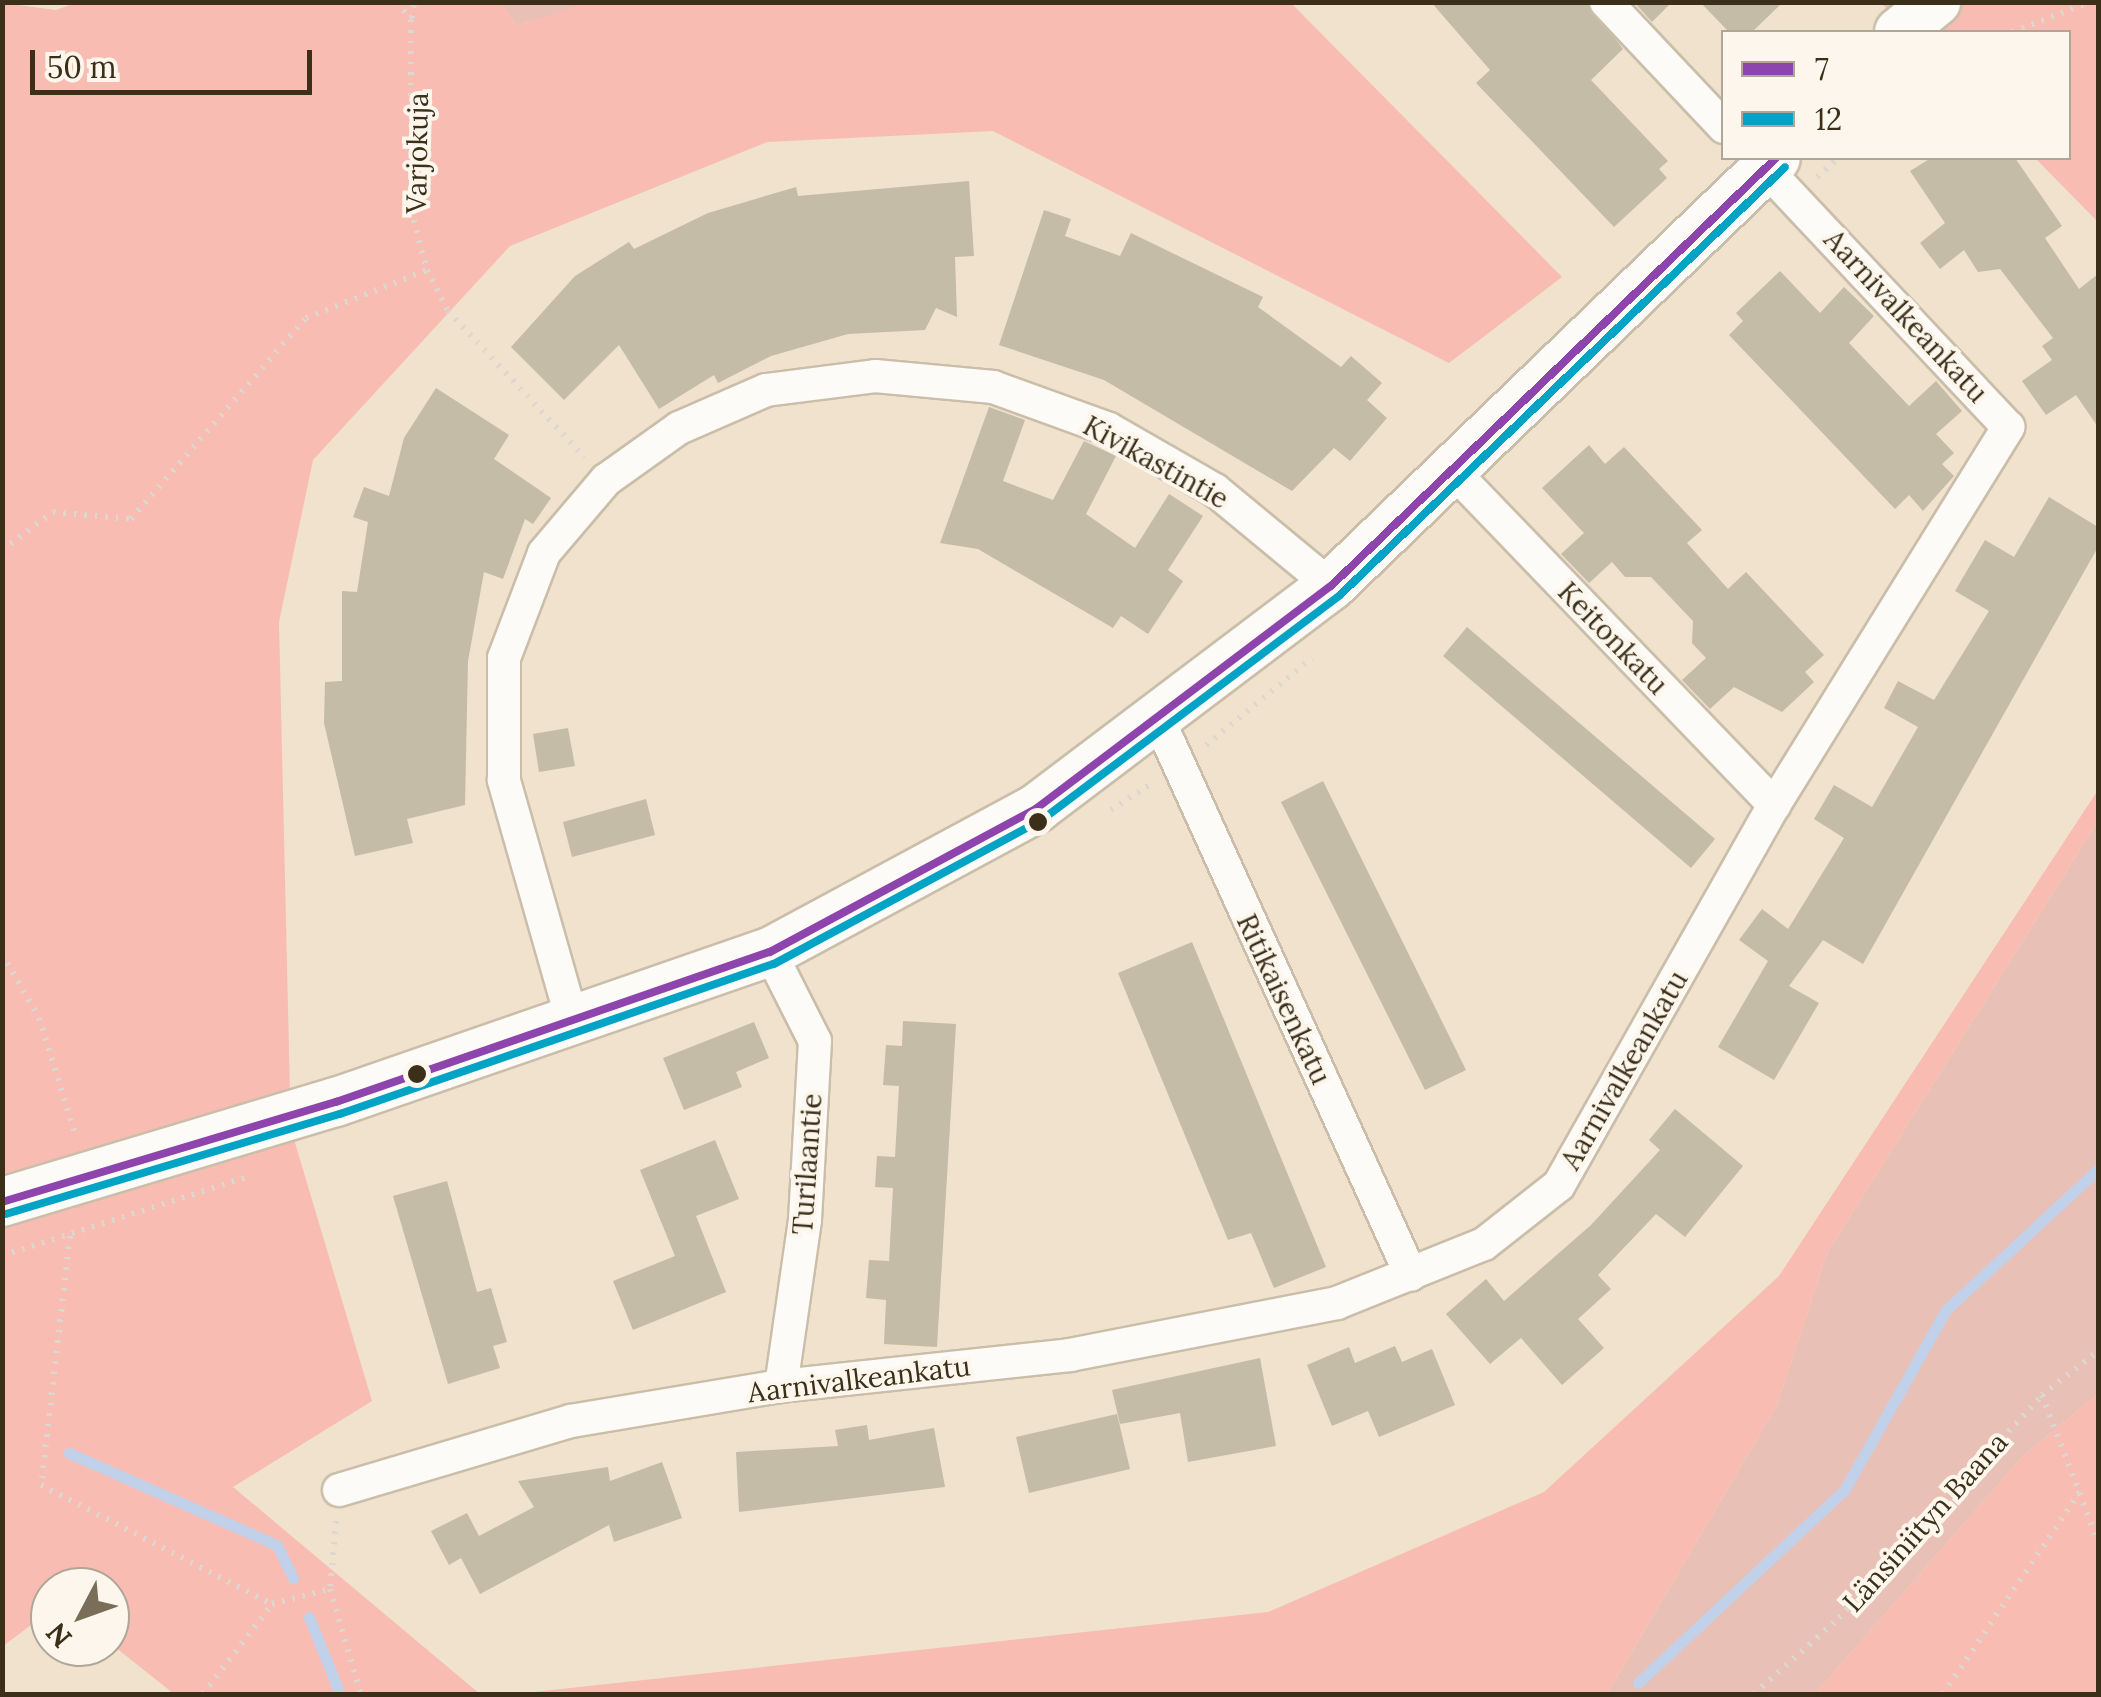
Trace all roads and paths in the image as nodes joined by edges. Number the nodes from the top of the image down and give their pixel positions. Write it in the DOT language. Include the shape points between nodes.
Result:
graph roads {
  1 [pos="397,2"];
  2 [pos="414,2"];
  3 [pos="1606,2"];
  4 [pos="1936,2"];
  5 [pos="2090,2"];
  6 [pos="412,20"];
  7 [pos="1901,30"];
  8 [pos="2017,30"];
  9 [pos="1721,124"];
  10 [pos="1766,161"];
  11 [pos="427,270"];
  12 [pos="1452,470"];
  13 [pos="606,480"];
  14 [pos="2,550"];
  15 [pos="1331,586"];
  16 [pos="1160,723"];
  17 [pos="1774,805"];
  18 [pos="770,952"];
  19 [pos="2,954"];
  20 [pos="573,1023"];
  21 [pos="94,1140"];
  22 [pos="79,1145"];
  23 [pos="60,1150"];
  24 [pos="2,1202"];
  25 [pos="70,1236"];
  26 [pos="1411,1275"];
  27 [pos="2098,1351"];
  28 [pos="781,1386"];
  29 [pos="2042,1395"];
  30 [pos="339,1490"];
  31 [pos="2080,1492"];
  32 [pos="2098,1542"];
  33 [pos="330,1589"];
  34 [pos="272,1604"];
  35 [pos="204,1694"];
  36 [pos="361,1694"];
  37 [pos="1754,1694"];
  38 [pos="1943,1694"];
  1 -- 6 [label="path"];
  2 -- 6 [label="path, Varjokuja"];
  3 -- 9 [label="street"];
  4 -- 7 [label="street"];
  5 -- 8 [label="path"];
  6 -- 11 [label="path, Varjokuja" via="411,210"];
  10 -- 12 [label="street"];
  10 -- 17 [label="street, Aarnivalkeankatu" via="2008,426"];
  11 -- 13 [label="path, Varjokuja" via="448,311"];
  11 -- 14 [label="path" via="306,318 132,519 54,512"];
  12 -- 15 [label="street"];
  12 -- 17 [label="street, Keitonkatu"];
  13 -- 15 [label="street, Kivikastintie" via="679,428 766,390 875,376 993,387 1109,429 1215,490"];
  13 -- 20 [label="street, Kivikastintie" via="544,553 504,658 504,780"];
  15 -- 16 [label="street"];
  16 -- 18 [label="street" via="1037,808"];
  16 -- 26 [label="street, Ritikaisenkatu"];
  17 -- 26 [label="street, Aarnivalkeankatu" via="1559,1185 1484,1244"];
  18 -- 20 [label="street"];
  18 -- 28 [label="street, Turilaantie" via="814,1041 805,1220"];
  19 -- 22 [label="path" via="39,1018"];
  20 -- 24 [label="street"];
  21 -- 22 [label="path"];
  22 -- 23 [label="path"];
  25 -- 34 [label="path" via="41,1485"];
  26 -- 28 [label="street, Aarnivalkeankatu" via="1336,1303 1070,1355"];
  27 -- 29 [label="path, Länsiniityn Baana"];
  28 -- 30 [label="street, Aarnivalkeankatu" via="571,1421"];
  29 -- 31 [label="path"];
  29 -- 37 [label="path, Länsiniityn Baana" via="1839,1618"];
  30 -- 33 [label="path"];
  31 -- 32 [label="path"];
  31 -- 38 [label="path"];
  33 -- 34 [label="path"];
  33 -- 36 [label="path"];
  34 -- 35 [label="path"];
}
